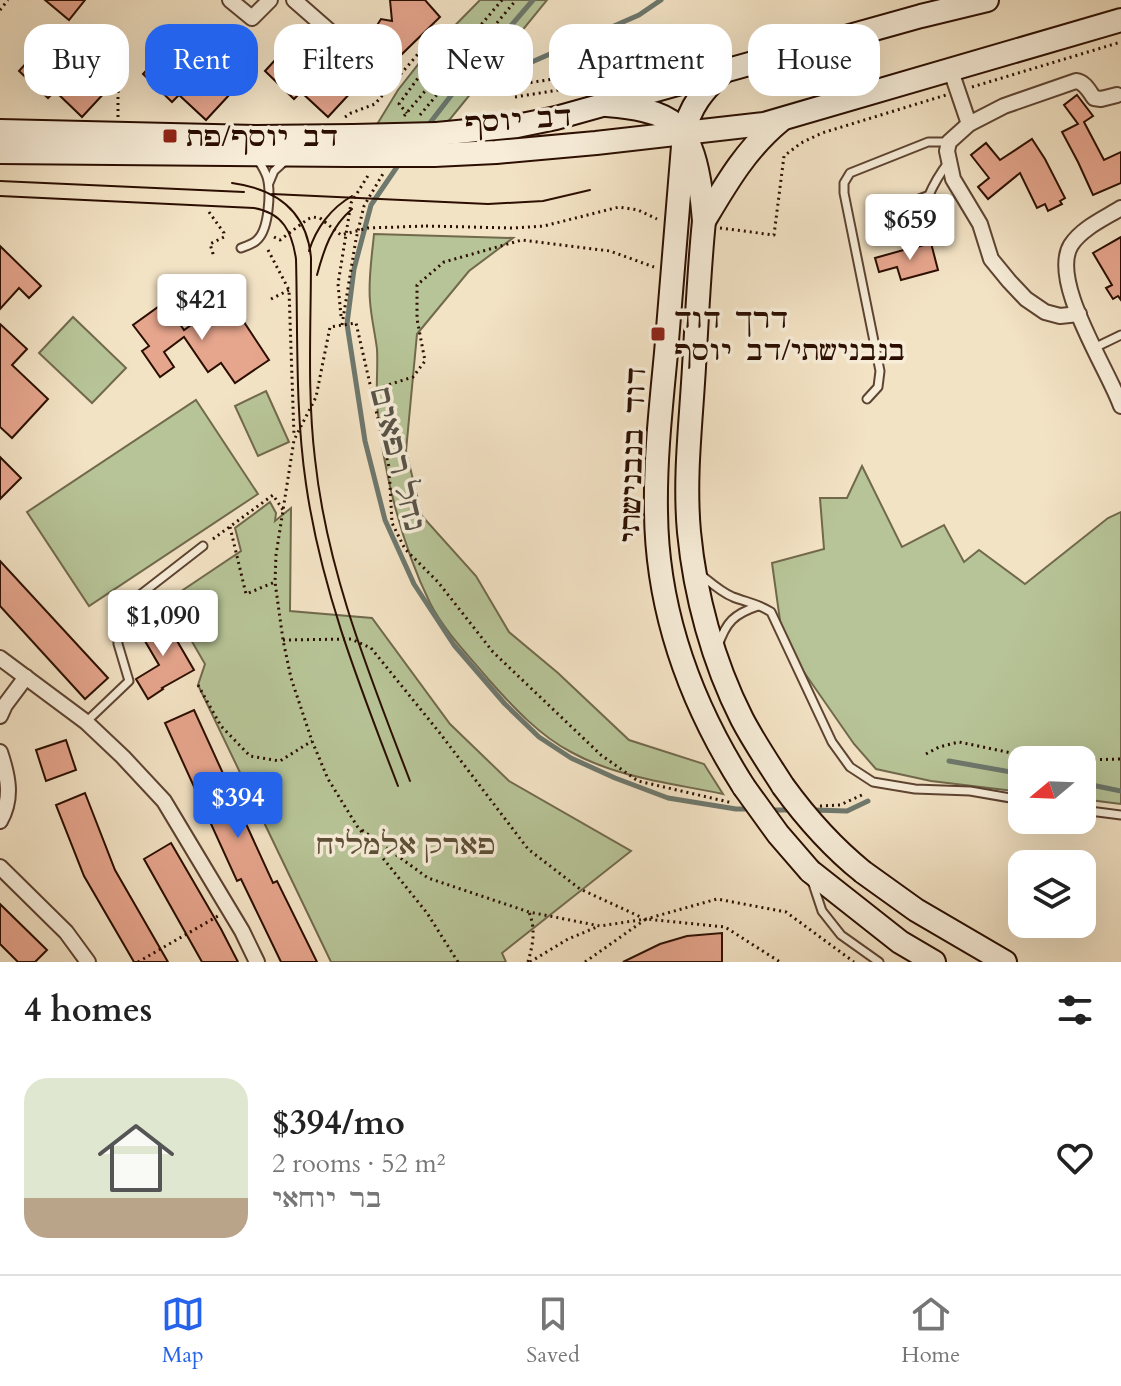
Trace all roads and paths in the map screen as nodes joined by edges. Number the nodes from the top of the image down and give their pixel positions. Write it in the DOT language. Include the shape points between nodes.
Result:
graph roads {
  1 [pos="8,0"];
  2 [pos="230,0"];
  3 [pos="270,0"];
  4 [pos="294,0"];
  5 [pos="987,0"];
  6 [pos="0,10"];
  7 [pos="1121,20"];
  8 [pos="321,24"];
  9 [pos="1121,42"];
  10 [pos="732,69"];
  11 [pos="954,81"];
  12 [pos="549,92"];
  13 [pos="1117,95"];
  14 [pos="117,96"];
  15 [pos="638,96"];
  16 [pos="702,96"];
  17 [pos="515,97"];
  18 [pos="607,105"];
  19 [pos="416,120"];
  20 [pos="781,120"];
  21 [pos="969,124"];
  22 [pos="117,125"];
  23 [pos="0,131"];
  24 [pos="684,134"];
  25 [pos="349,137"];
  26 [pos="949,142"];
  27 [pos="436,144"];
  28 [pos="0,152"];
  29 [pos="250,154"];
  30 [pos="299,156"];
  31 [pos="949,162"];
  32 [pos="269,185"];
  33 [pos="844,193"];
  34 [pos="927,196"];
  35 [pos="836,202"];
  36 [pos="1121,208"];
  37 [pos="209,212"];
  38 [pos="873,217"];
  39 [pos="677,223"];
  40 [pos="703,224"];
  41 [pos="263,232"];
  42 [pos="911,244"];
  43 [pos="241,248"];
  44 [pos="268,250"];
  45 [pos="214,257"];
  46 [pos="672,273"];
  47 [pos="289,290"];
  48 [pos="271,299"];
  49 [pos="1079,314"];
  50 [pos="1121,335"];
  51 [pos="1094,348"];
  52 [pos="372,391"];
  53 [pos="867,399"];
  54 [pos="1121,406"];
  55 [pos="294,440"];
  56 [pos="283,510"];
  57 [pos="230,527"];
  58 [pos="203,546"];
  59 [pos="694,569"];
  60 [pos="275,582"];
  61 [pos="760,605"];
  62 [pos="283,640"];
  63 [pos="0,658"];
  64 [pos="718,660"];
  65 [pos="26,677"];
  66 [pos="198,685"];
  67 [pos="0,716"];
  68 [pos="86,722"];
  69 [pos="312,741"];
  70 [pos="0,752"];
  71 [pos="1008,752"];
  72 [pos="926,754"];
  73 [pos="1121,759"];
  74 [pos="1096,760"];
  75 [pos="864,794"];
  76 [pos="742,796"];
  77 [pos="1008,798"];
  78 [pos="811,806"];
  79 [pos="1096,812"];
  80 [pos="1121,815"];
  81 [pos="0,821"];
  82 [pos="357,826"];
  83 [pos="0,867"];
  84 [pos="810,871"];
  85 [pos="230,910"];
  86 [pos="529,912"];
  87 [pos="646,919"];
  88 [pos="600,926"];
  89 [pos="88,962"];
  90 [pos="138,962"];
  91 [pos="257,962"];
  92 [pos="458,962"];
  93 [pos="529,962"];
  94 [pos="585,962"];
  95 [pos="780,962"];
  96 [pos="854,962"];
  97 [pos="879,962"];
  98 [pos="934,962"];
  99 [pos="1005,962"];
  1 -- 6 [label="path"];
  2 -- 3 [label="street" via="252,18"];
  4 -- 8 [label="street"];
  5 -- 10 [label="main road, דב יוסף"];
  7 -- 11 [label="main road, דב יוסף"];
  9 -- 11 [label="path"];
  11 -- 20 [label="main road, דב יוסף"];
  11 -- 21 [label="street"];
  11 -- 40 [label="path" via="792,149 784,156 774,235"];
  12 -- 17 [label="path"];
  13 -- 21 [label="street" via="1094,98 1076,81"];
  14 -- 22 [label="path"];
  15 -- 18 [label="main road, דב יוסף"];
  16 -- 24 [label="main road, דוד בנבנישתי"];
  18 -- 24 [label="main road" via="656,115"];
  18 -- 27 [label="main road, דב יוסף"];
  19 -- 25 [label="path" via="399,104 440,48 430,40 375,104 351,113"];
  20 -- 24 [label="main road, דב יוסף"];
  20 -- 40 [label="main road" via="745,157"];
  21 -- 26 [label="street"];
  23 -- 25 [label="main road, דב יוסף"];
  24 -- 27 [label="main road, דב יוסף" via="496,152"];
  24 -- 39 [label="main road, דוד בנבנישתי"];
  24 -- 40 [label="main road, דוד בנבנישתי" via="701,193"];
  25 -- 27 [label="main road, דב יוסף, bridge"];
  25 -- 30 [label="main road, דב יוסף"];
  26 -- 31 [label="street"];
  26 -- 33 [label="lane" via="928,142 850,173"];
  28 -- 29 [label="main road, דב יוסף"];
  29 -- 30 [label="main road, דב יוסף"];
  29 -- 32 [label="lane" via="259,161"];
  30 -- 32 [label="lane" via="277,167"];
  31 -- 34 [label="lane"];
  31 -- 49 [label="street" via="991,259 1009,281 1045,312"];
  32 -- 41 [label="lane"];
  33 -- 35 [label="lane"];
  33 -- 53 [label="lane" via="880,371 878,387"];
  34 -- 38 [label="lane"];
  34 -- 42 [label="lane"];
  36 -- 49 [label="street" via="1071,244 1066,272"];
  37 -- 45 [label="path" via="224,233 210,244"];
  39 -- 41 [label="path, bridge" via="619,207 544,226 368,228 341,235 316,217 280,240"];
  39 -- 46 [label="main road, דוד בנבנישתי"];
  40 -- 59 [label="main road, דוד בנבנישתי" via="688,464"];
  41 -- 43 [label="lane"];
  44 -- 47 [label="path"];
  46 -- 52 [label="path" via="610,251 522,240 444,262 417,285 425,361 413,377"];
  46 -- 76 [label="main road, דוד בנבנישתי" via="657,459 659,557 683,667"];
  47 -- 48 [label="path"];
  47 -- 55 [label="path"];
  49 -- 51 [label="street"];
  50 -- 51 [label="lane"];
  51 -- 54 [label="street"];
  52 -- 55 [label="path" via="356,323 330,327 316,397"];
  52 -- 76 [label="path" via="389,467 392,523 405,549 493,652 601,755 638,781"];
  55 -- 56 [label="path"];
  56 -- 57 [label="path" via="273,495"];
  56 -- 60 [label="path"];
  57 -- 58 [label="path"];
  57 -- 60 [label="path" via="246,594"];
  58 -- 68 [label="lane" via="127,605 117,622 129,681"];
  59 -- 61 [label="lane" via="729,595"];
  59 -- 64 [label="main road, דוד בנבנישתי"];
  60 -- 62 [label="path"];
  61 -- 64 [label="lane" via="732,619 718,645"];
  61 -- 77 [label="lane" via="771,612 832,742 850,767 873,782"];
  62 -- 69 [label="path"];
  62 -- 87 [label="path" via="351,639 371,648 528,849 580,889"];
  63 -- 65 [label="street"];
  64 -- 99 [label="main road, דוד בנבנישתי, bridge" via="755,744 801,812 838,851 916,910"];
  65 -- 67 [label="street"];
  65 -- 68 [label="street"];
  66 -- 69 [label="path" via="221,726 250,756 280,761"];
  68 -- 85 [label="street" via="164,801"];
  69 -- 82 [label="path"];
  70 -- 81 [label="street" via="9,785"];
  71 -- 72 [label="path" via="959,742"];
  73 -- 74 [label="path"];
  75 -- 78 [label="path" via="840,805"];
  76 -- 84 [label="main road, דוד בנבנישתי, bridge"];
  79 -- 80 [label="lane"];
  82 -- 86 [label="path" via="428,878"];
  82 -- 92 [label="path" via="427,913"];
  83 -- 89 [label="street" via="66,932"];
  84 -- 97 [label="lane" via="822,911 841,935"];
  84 -- 98 [label="main road, דוד בנבנישתי"];
  85 -- 90 [label="path"];
  85 -- 91 [label="street"];
  86 -- 88 [label="path"];
  86 -- 93 [label="path" via="534,940"];
  87 -- 88 [label="path"];
  87 -- 94 [label="path"];
  87 -- 95 [label="path" via="725,927"];
  87 -- 96 [label="path" via="717,899 786,912"];
  88 -- 93 [label="path"];
}
